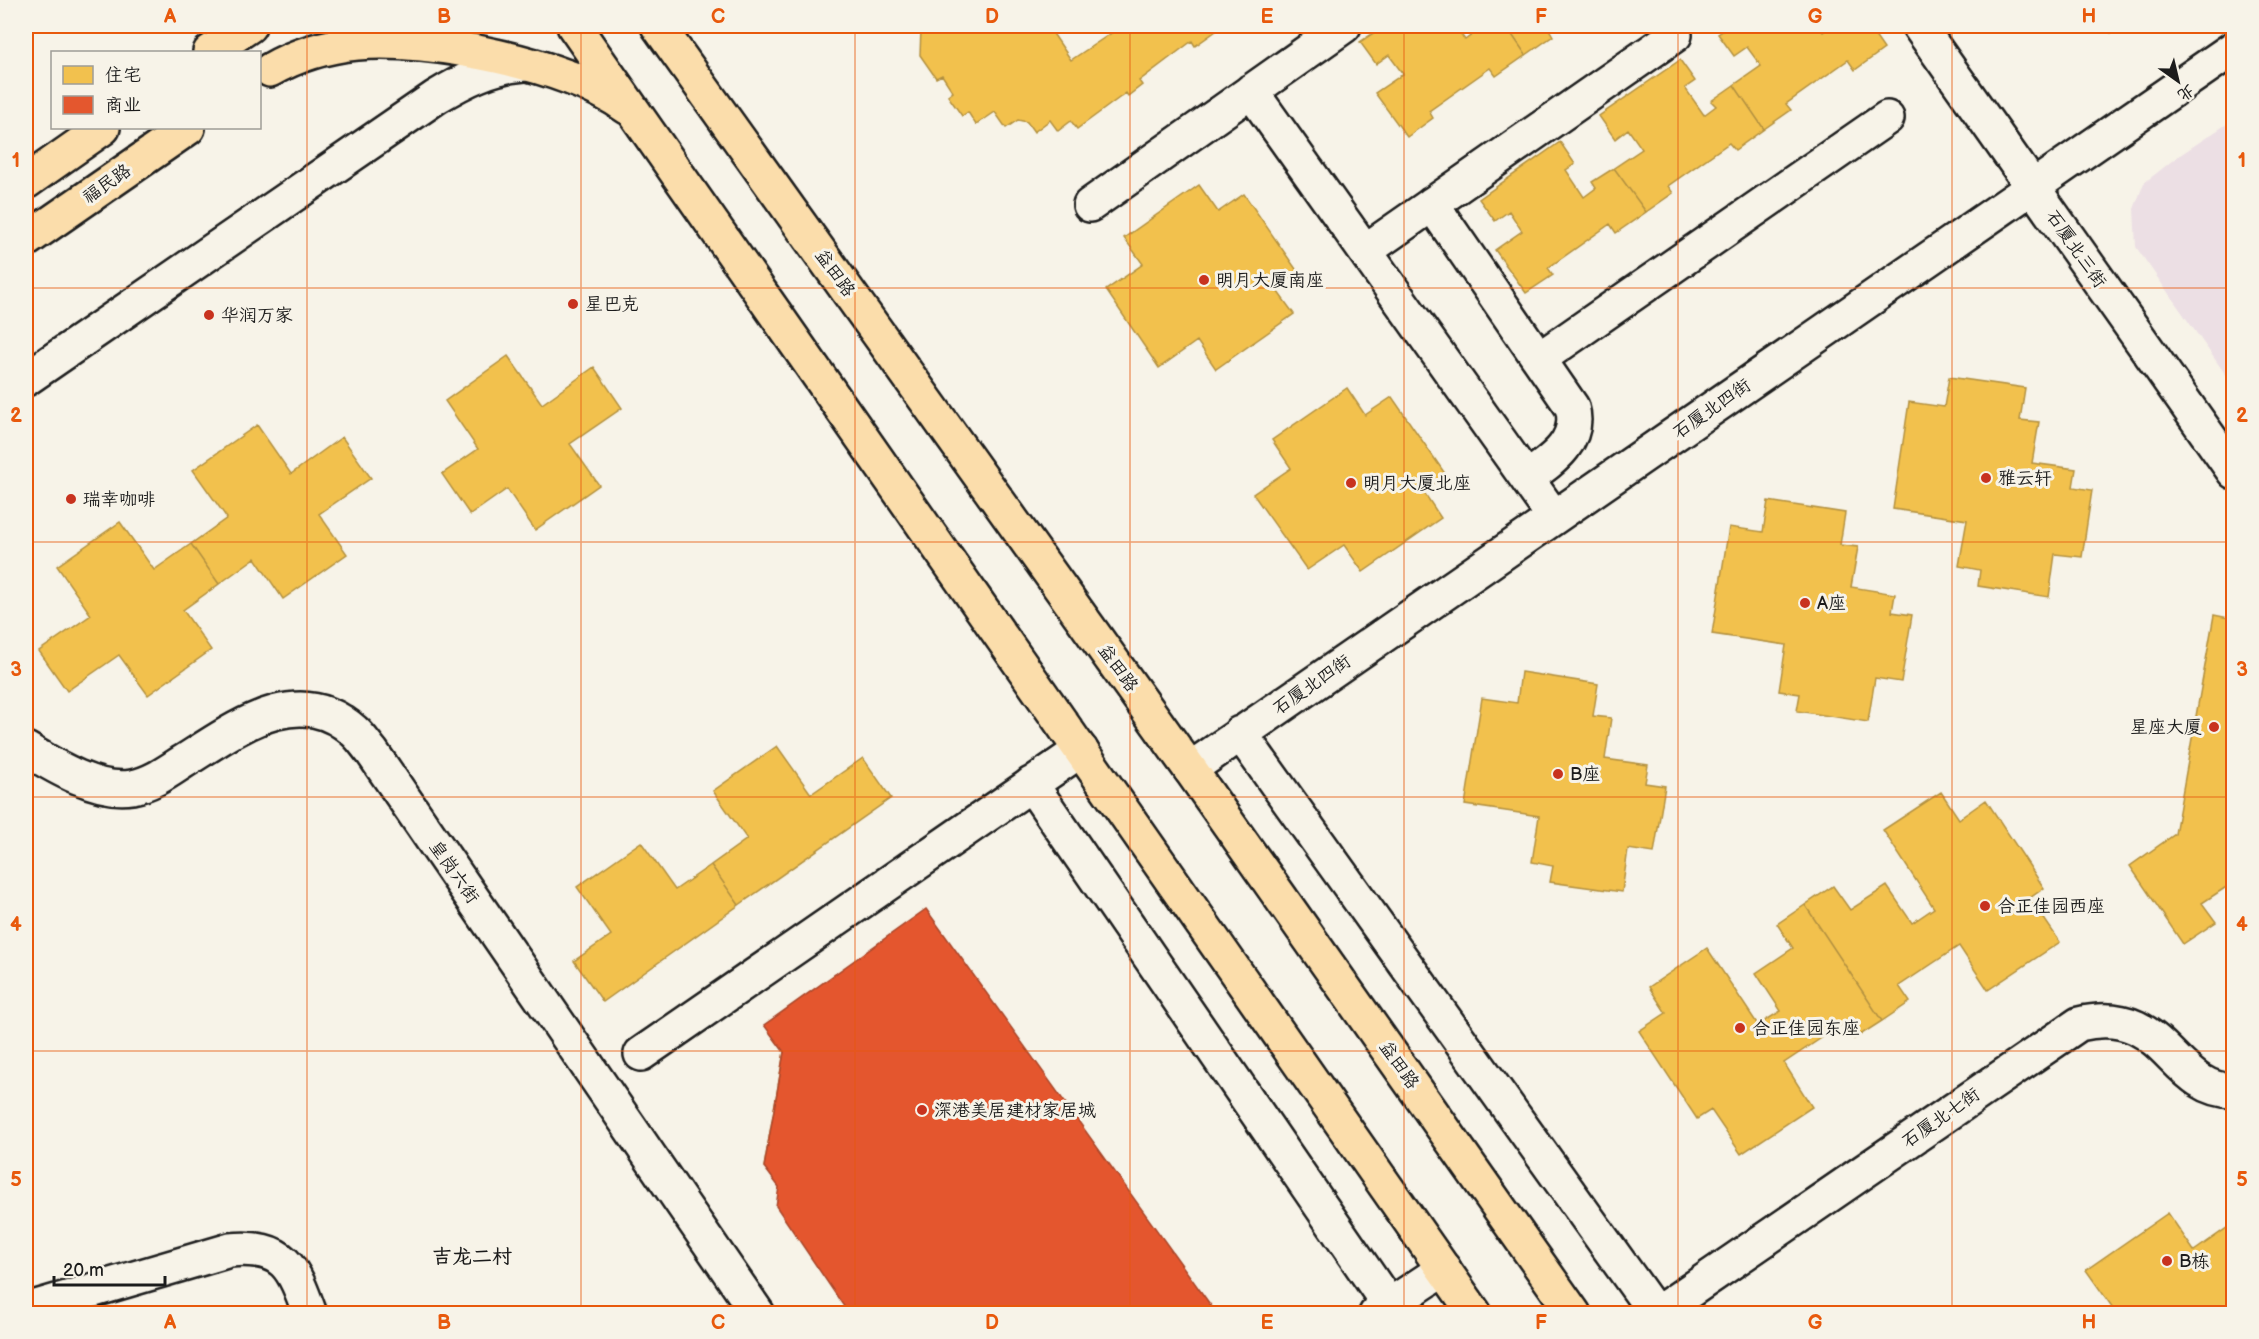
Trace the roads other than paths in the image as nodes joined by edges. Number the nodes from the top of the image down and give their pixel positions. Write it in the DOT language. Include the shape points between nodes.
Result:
graph roads {
  1 [pos="333,26"];
  2 [pos="574,26"];
  3 [pos="658,26"];
  4 [pos="671,26"];
  5 [pos="1344,26"];
  6 [pos="1919,26"];
  7 [pos="247,27"];
  8 [pos="1676,35"];
  9 [pos="2234,48"];
  10 [pos="211,51"];
  11 [pos="525,64"];
  12 [pos="686,66"];
  13 [pos="265,74"];
  14 [pos="1251,91"];
  15 [pos="638,116"];
  16 [pos="1887,118"];
  17 [pos="102,129"];
  18 [pos="187,129"];
  19 [pos="26,182"];
  20 [pos="2033,187"];
  21 [pos="1432,204"];
  22 [pos="1090,205"];
  23 [pos="26,240"];
  24 [pos="1365,251"];
  25 [pos="1539,359"];
  26 [pos="26,379"];
  27 [pos="2234,472"];
  28 [pos="1527,478"];
  29 [pos="1554,517"];
  30 [pos="1240,733"];
  31 [pos="26,749"];
  32 [pos="1081,750"];
  33 [pos="1190,769"];
  34 [pos="1031,784"];
  35 [pos="641,1054"];
  36 [pos="2234,1091"];
  37 [pos="1444,1269"];
  38 [pos="26,1310"];
  39 [pos="1387,1311"];
  40 [pos="1656,1313"];
  41 [pos="310,1314"];
  42 [pos="758,1314"];
  43 [pos="1475,1314"];
  44 [pos="1574,1314"];
  1 -- 13 [label="main road"];
  2 -- 15 [label="main road"];
  3 -- 12 [label="main road, 益田路"];
  4 -- 12 [label="main road"];
  5 -- 14 [label="street"];
  6 -- 20 [label="street, 石厦北三街"];
  7 -- 10 [label="main road"];
  8 -- 21 [label="street"];
  9 -- 20 [label="street, 石厦北四街"];
  11 -- 13 [label="main road" via="412,43 356,43 311,52"];
  11 -- 15 [label="main road" via="592,86"];
  11 -- 26 [label="street" via="486,71 436,97"];
  12 -- 33 [label="main road, 益田路"];
  14 -- 22 [label="street"];
  14 -- 24 [label="street"];
  15 -- 32 [label="main road"];
  16 -- 25 [label="street"];
  17 -- 19 [label="main road"];
  18 -- 23 [label="main road, 福民路"];
  20 -- 27 [label="street, 石厦北三街"];
  20 -- 29 [label="street, 石厦北四街"];
  21 -- 24 [label="street"];
  21 -- 25 [label="street"];
  24 -- 28 [label="street"];
  25 -- 28 [label="street" via="1568,400 1575,417 1562,450"];
  28 -- 29 [label="street"];
  29 -- 30 [label="street, 石厦北四街"];
  30 -- 33 [label="street, 石厦北四街"];
  30 -- 40 [label="street"];
  31 -- 42 [label="street, 皇岗六街" via="63,771 99,784 130,788 160,776 238,728 281,710 303,708 323,712 356,732"];
  32 -- 34 [label="street"];
  32 -- 37 [label="main road"];
  33 -- 44 [label="main road, 益田路"];
  34 -- 35 [label="street"];
  34 -- 39 [label="street"];
  36 -- 40 [label="street, 石厦北七街" via="2200,1080 2135,1026 2118,1020 2079,1024"];
  37 -- 39 [label="street"];
  37 -- 43 [label="main road"];
  38 -- 41 [label="street" via="230,1250 253,1248 274,1254 290,1268"];
}
